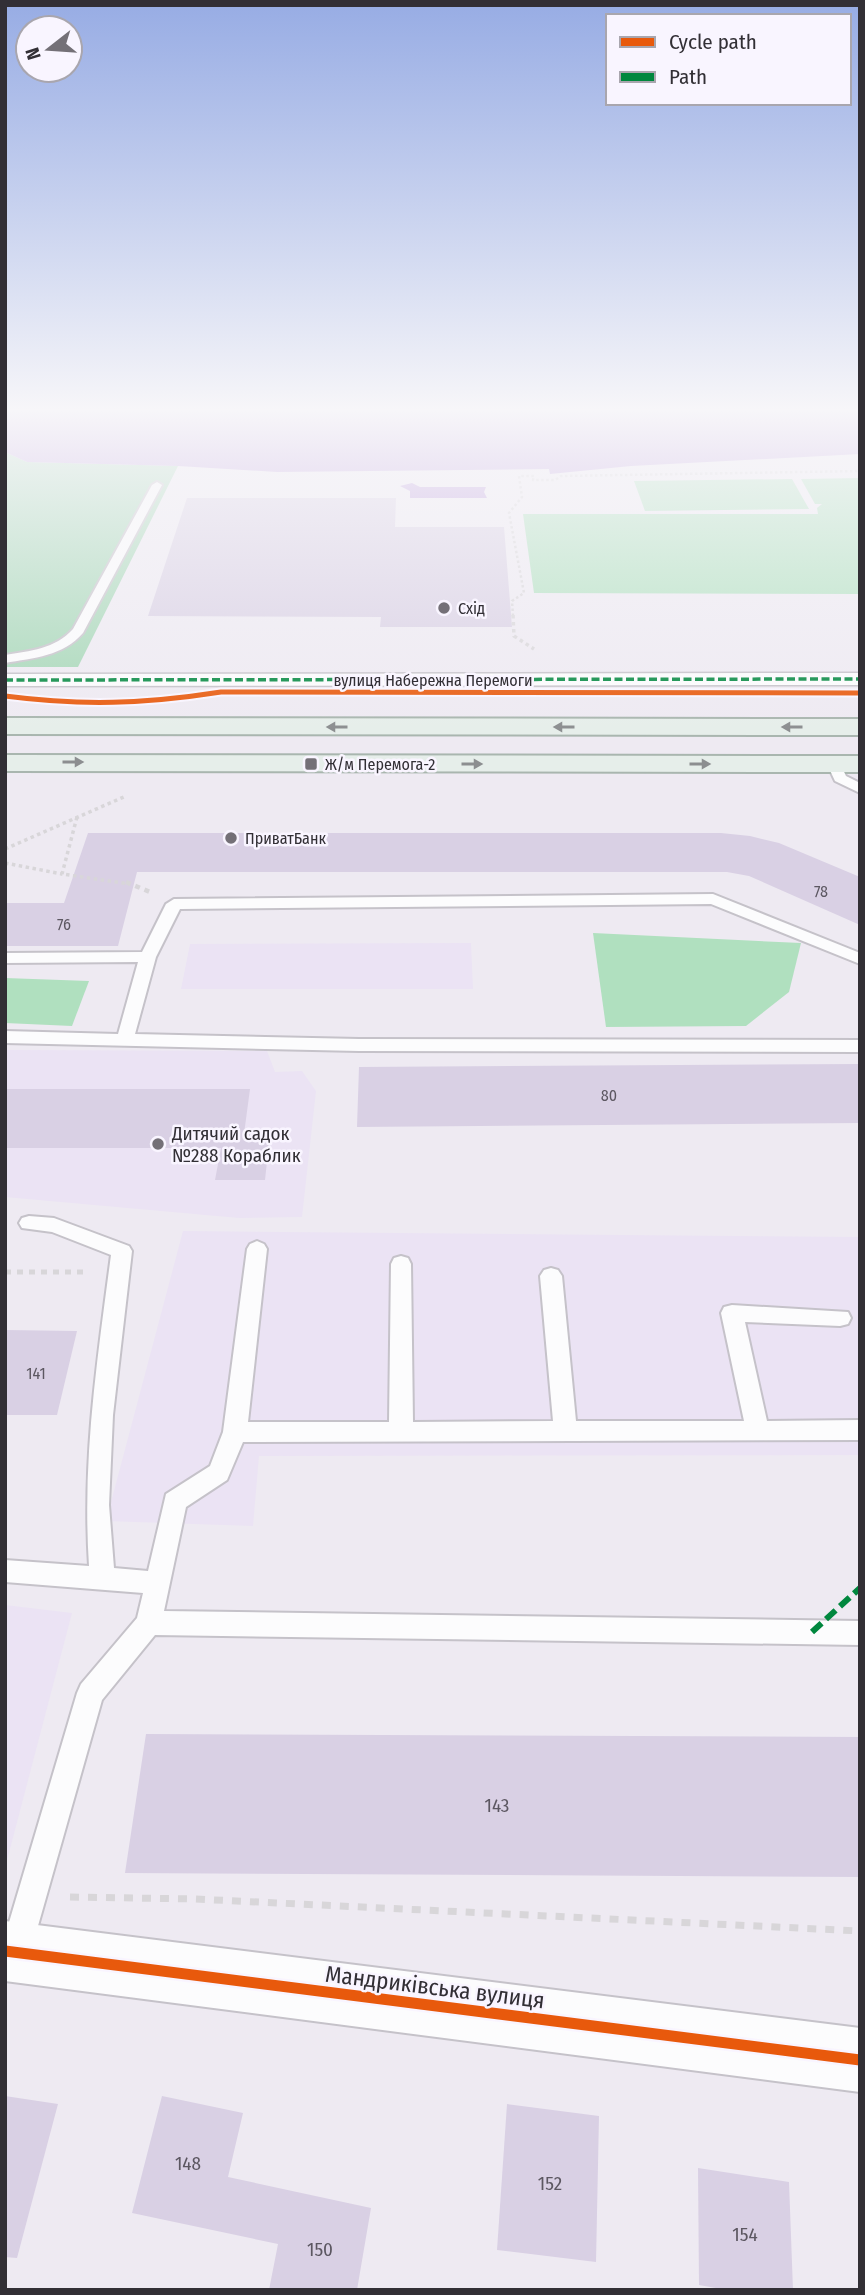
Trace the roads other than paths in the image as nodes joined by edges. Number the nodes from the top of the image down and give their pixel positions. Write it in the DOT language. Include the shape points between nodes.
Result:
graph roads {
  1 [pos="139,518"];
  2 [pos="5,659"];
  3 [pos="860,679"];
  4 [pos="5,680"];
  5 [pos="5,726"];
  6 [pos="860,727"];
  7 [pos="5,763"];
  8 [pos="847,764"];
  9 [pos="860,789"];
  10 [pos="148,957"];
  11 [pos="5,958"];
  12 [pos="860,959"];
  13 [pos="5,1037"];
  14 [pos="125,1040"];
  15 [pos="860,1046"];
  16 [pos="29,1223"];
  17 [pos="257,1249"];
  18 [pos="401,1264"];
  19 [pos="551,1276"];
  20 [pos="840,1318"];
  21 [pos="757,1429"];
  22 [pos="565,1430"];
  23 [pos="860,1430"];
  24 [pos="401,1431"];
  25 [pos="235,1432"];
  26 [pos="5,1571"];
  27 [pos="102,1579"];
  28 [pos="158,1583"];
  29 [pos="149,1623"];
  30 [pos="860,1633"];
  31 [pos="17,1934"];
  32 [pos="860,2060"];
  1 -- 2 [label="lane" via="79,634 56,649"];
  3 -- 4 [label="street, вулиця Набережна Перемоги"];
  6 -- 5 [label="main road, one-way"];
  7 -- 8 [label="main road, one-way"];
  8 -- 9 [label="lane" via="840,778"];
  10 -- 11 [label="lane"];
  10 -- 12 [label="lane" via="174,904 713,899"];
  10 -- 14 [label="lane"];
  13 -- 14 [label="lane"];
  14 -- 15 [label="lane"];
  16 -- 27 [label="lane" via="54,1225 122,1251 97,1492"];
  17 -- 25 [label="lane"];
  18 -- 24 [label="lane"];
  19 -- 22 [label="lane"];
  20 -- 21 [label="lane" via="732,1313"];
  21 -- 22 [label="lane"];
  21 -- 23 [label="lane"];
  22 -- 24 [label="lane"];
  24 -- 25 [label="lane"];
  25 -- 28 [label="lane" via="219,1473 175,1501"];
  26 -- 27 [label="lane"];
  27 -- 28 [label="lane"];
  28 -- 29 [label="lane"];
  29 -- 30 [label="lane"];
  29 -- 31 [label="lane" via="90,1693"];
  31 -- 32 [label="street, Мандриківська вулиця"];
}
